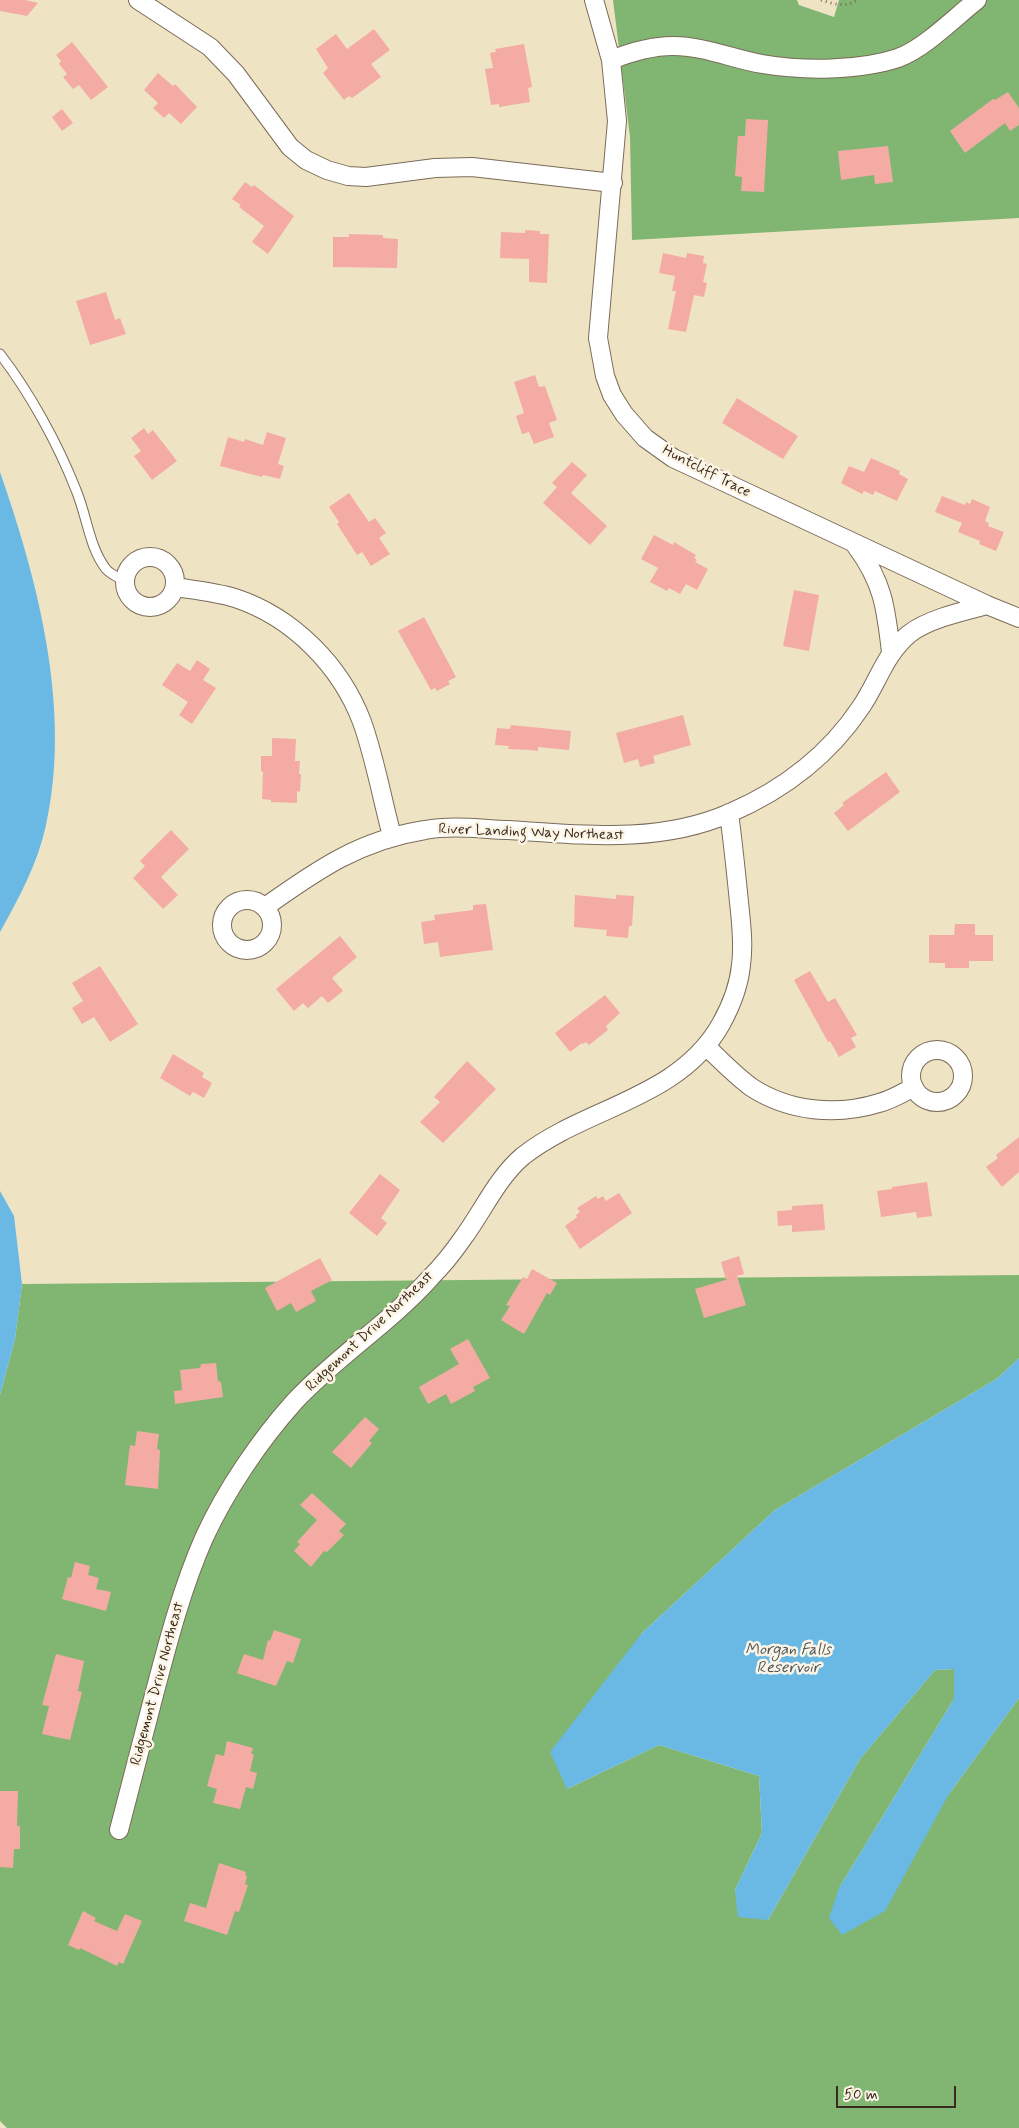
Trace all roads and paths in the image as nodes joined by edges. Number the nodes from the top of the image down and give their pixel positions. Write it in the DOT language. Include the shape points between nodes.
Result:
graph roads {
  1 [pos="138,0"];
  2 [pos="594,0"];
  3 [pos="821,0"];
  4 [pos="857,0"];
  5 [pos="977,0"];
  6 [pos="611,60"];
  7 [pos="613,183"];
  8 [pos="0,354"];
  9 [pos="853,542"];
  10 [pos="125,581"];
  11 [pos="175,587"];
  12 [pos="987,605"];
  13 [pos="1019,618"];
  14 [pos="891,652"];
  15 [pos="730,813"];
  16 [pos="392,836"];
  17 [pos="265,907"];
  18 [pos="706,1046"];
  19 [pos="914,1088"];
  20 [pos="119,1830"];
  1 -- 7 [label="street" via="210,47 236,74 290,148 327,170 366,177 472,167"];
  2 -- 6 [label="street, Huntcliff Trace"];
  3 -- 4 [label="path" via="852,4"];
  5 -- 6 [label="street" via="919,47 899,58 877,63 840,68 788,68 697,48 673,46 640,49"];
  6 -- 7 [label="street, Huntcliff Trace" via="617,122"];
  7 -- 9 [label="street, Huntcliff Trace" via="598,338 605,376 624,414 645,438 673,458"];
  8 -- 10 [label="lane" via="53,440 77,491 94,548 106,570"];
  9 -- 12 [label="street, Huntcliff Trace"];
  9 -- 14 [label="street" via="871,566 880,588"];
  10 -- 11 [label="street" via="127,592 143,606 152,607 167,601"];
  10 -- 11 [label="street" via="135,562 155,557 171,567"];
  11 -- 16 [label="street" via="236,598 271,614 303,636 329,664 347,690 362,722"];
  12 -- 13 [label="street, Huntcliff Trace"];
  12 -- 14 [label="street, River Landing Way Northeast" via="922,627 910,633"];
  14 -- 15 [label="street, River Landing Way Northeast" via="861,707 824,752 781,786"];
  15 -- 16 [label="street, River Landing Way Northeast" via="683,828 631,836 461,827 426,829"];
  15 -- 18 [label="street, Ridgemont Drive Northeast" via="742,962 730,1006"];
  16 -- 17 [label="street, River Landing Way Northeast" via="344,855 312,873"];
  18 -- 19 [label="street" via="752,1088 800,1108 856,1110"];
  18 -- 20 [label="street, Ridgemont Drive Northeast" via="669,1078 553,1136 521,1158 498,1184 463,1238 432,1277 322,1373 268,1434 224,1500 192,1566 169,1636"];
}
